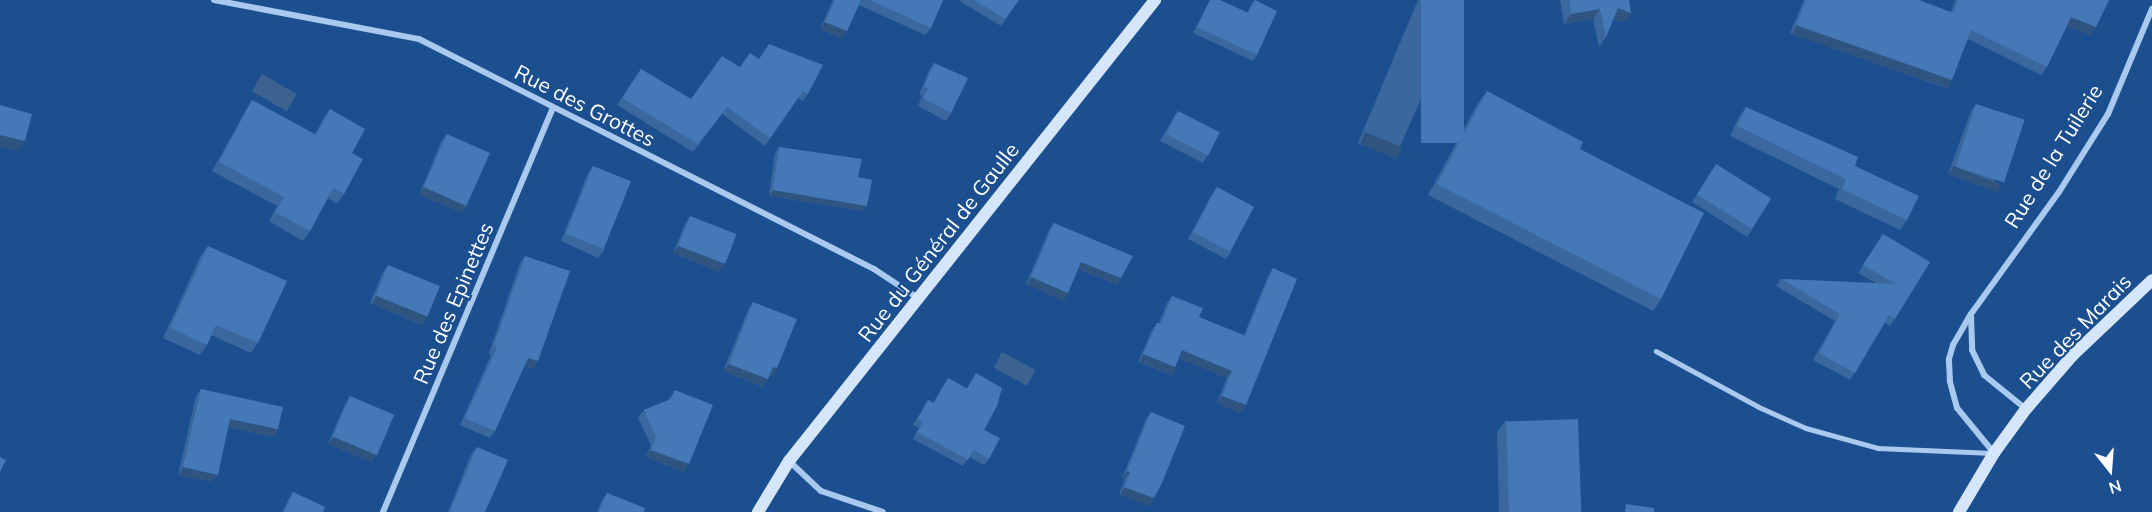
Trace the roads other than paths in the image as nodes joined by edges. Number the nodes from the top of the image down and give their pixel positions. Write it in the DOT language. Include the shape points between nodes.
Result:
graph roads {
  1 [pos="214,0"];
  2 [pos="1155,0"];
  3 [pos="2152,9"];
  4 [pos="554,108"];
  5 [pos="2152,280"];
  6 [pos="919,299"];
  7 [pos="1971,314"];
  8 [pos="1656,351"];
  9 [pos="2026,410"];
  10 [pos="1994,453"];
  11 [pos="789,461"];
  12 [pos="383,512"];
  13 [pos="758,512"];
  14 [pos="883,512"];
  15 [pos="1959,512"];
  1 -- 4 [label="street, Rue des Grottes" via="419,39"];
  2 -- 6 [label="main road, Rue du Général de Gaulle"];
  3 -- 7 [label="street, Rue de la Tuilerie" via="2108,114 2059,192"];
  4 -- 6 [label="street, Rue des Grottes" via="874,269"];
  4 -- 12 [label="street, Rue des Epinettes"];
  5 -- 9 [label="main road, Rue des Marais" via="2072,356"];
  6 -- 11 [label="main road, Rue du Général de Gaulle"];
  7 -- 9 [label="street" via="1972,350 1984,375"];
  7 -- 10 [label="street, Rue de la Tuilerie" via="1953,345 1950,381 1957,408"];
  8 -- 10 [label="lane" via="1806,428 1878,448"];
  9 -- 10 [label="main road"];
  10 -- 15 [label="main road"];
  11 -- 13 [label="main road, Rue du Général de Gaulle"];
  11 -- 14 [label="street" via="821,491"];
}
